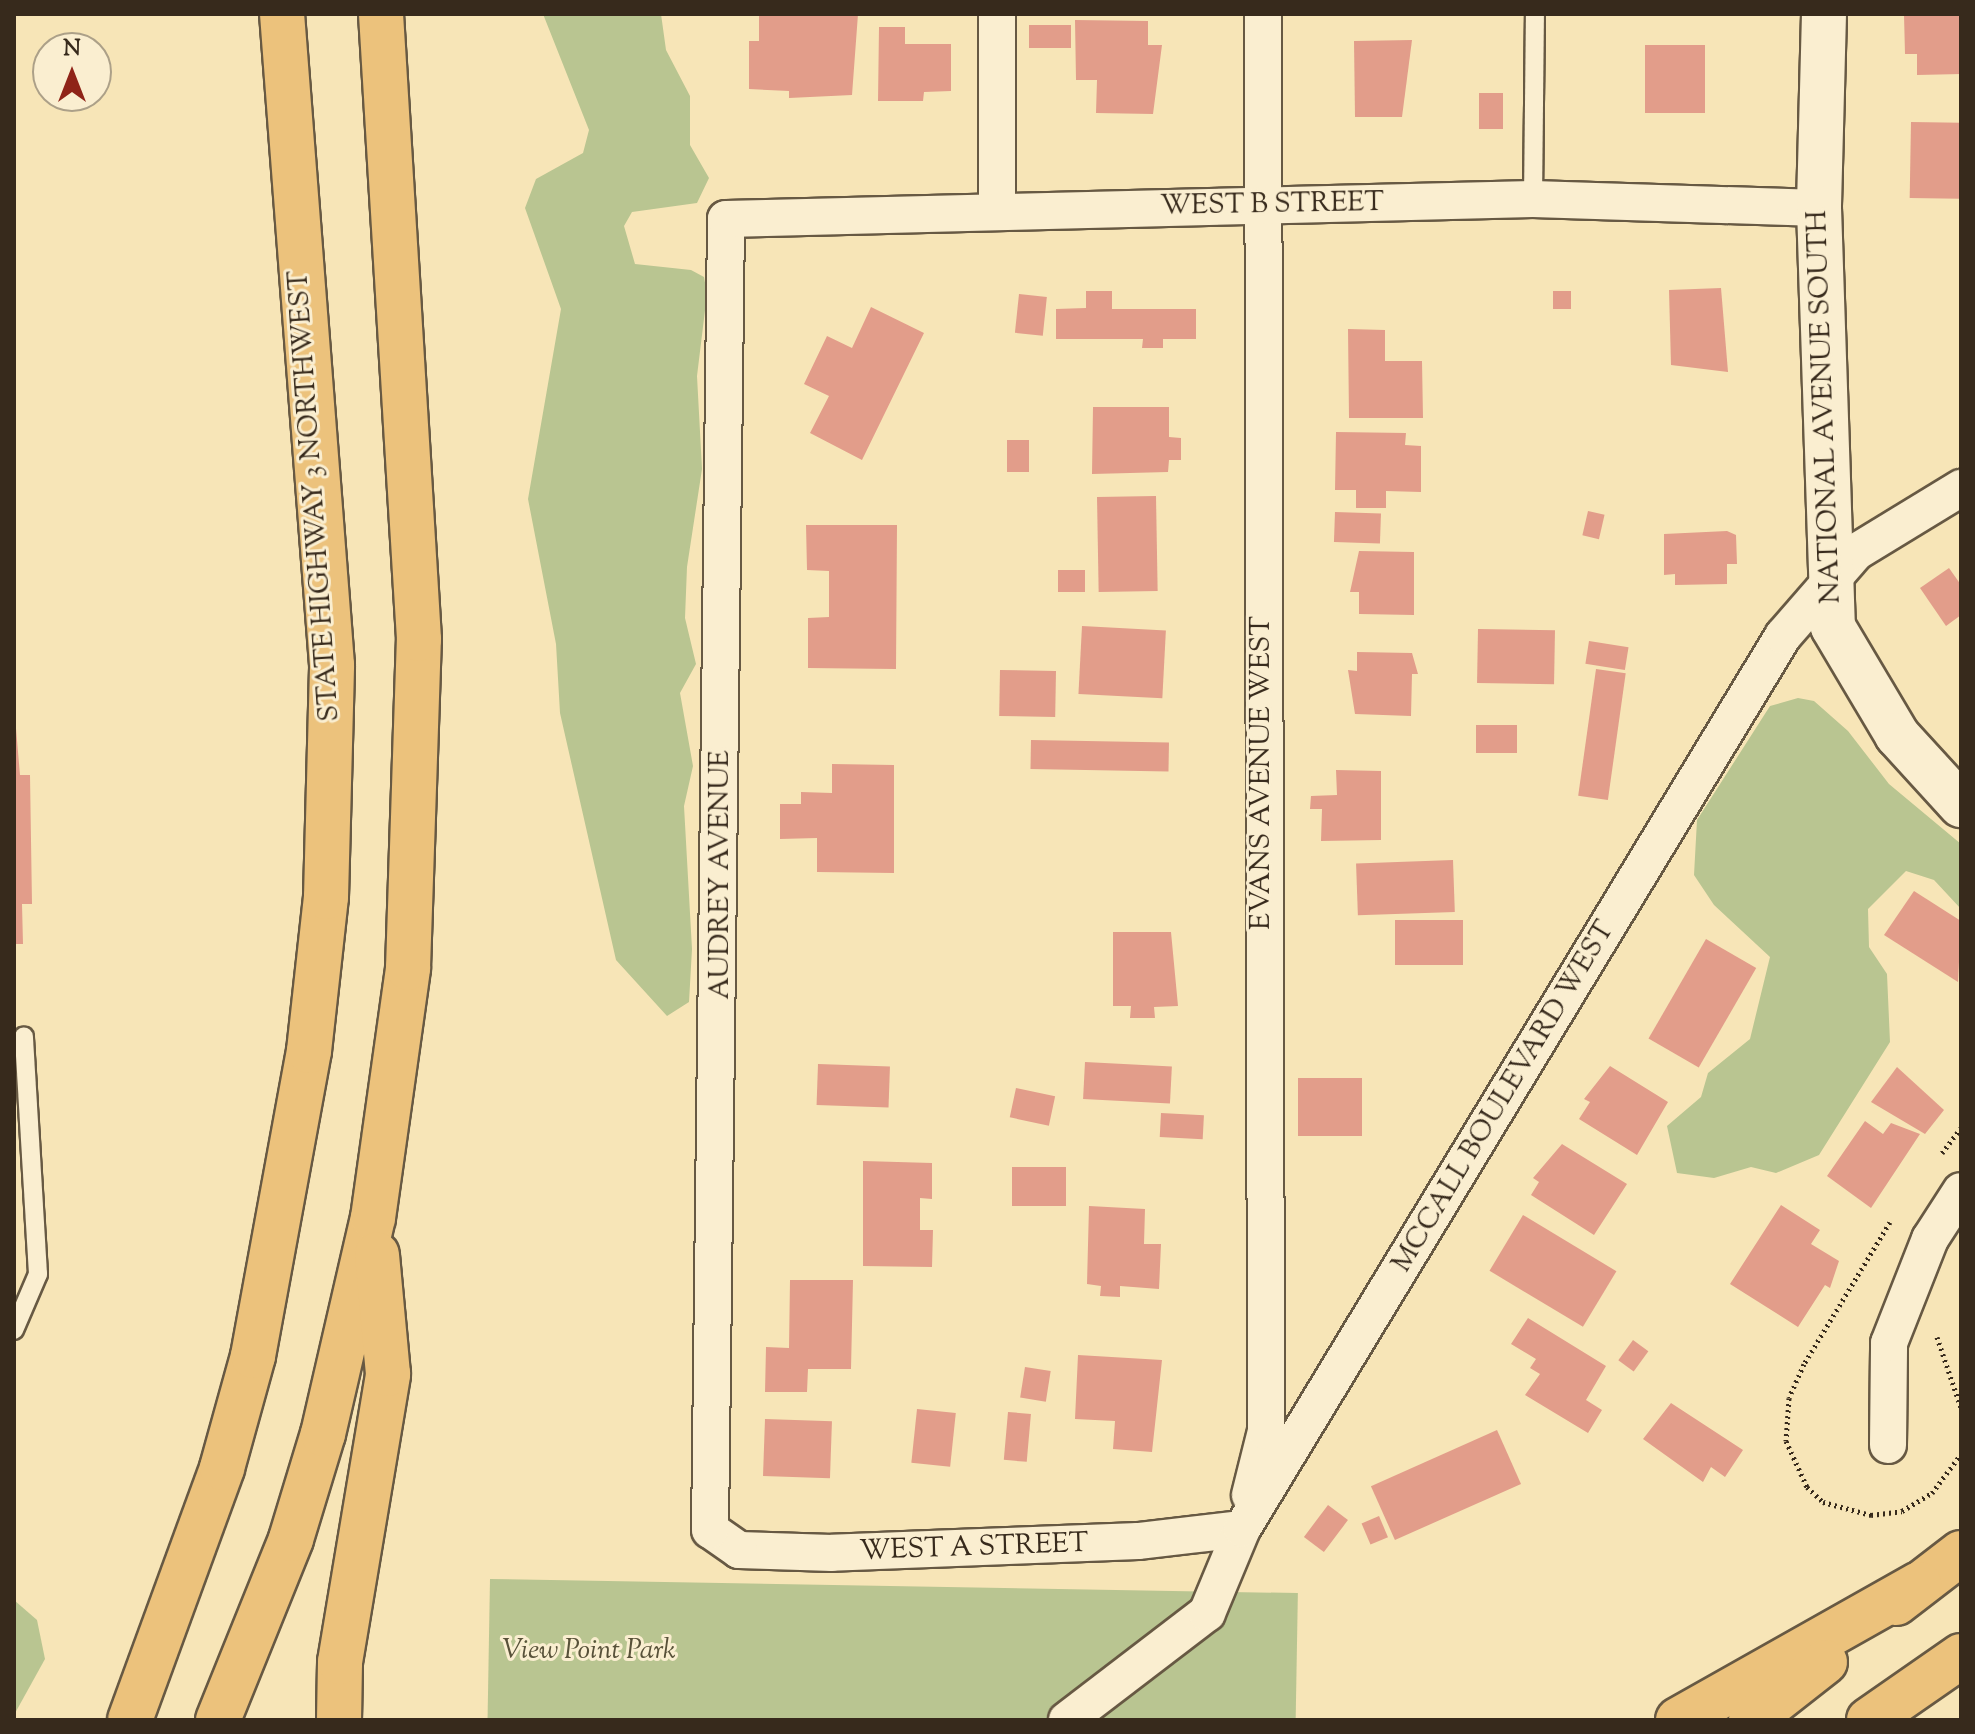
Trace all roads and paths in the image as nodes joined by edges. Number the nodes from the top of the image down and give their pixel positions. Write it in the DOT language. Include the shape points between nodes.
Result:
graph roads {
  1 [pos="282,14"];
  2 [pos="381,14"];
  3 [pos="997,14"];
  4 [pos="1263,14"];
  5 [pos="1535,14"];
  6 [pos="1824,14"];
  7 [pos="1533,199"];
  8 [pos="1260,206"];
  9 [pos="1819,208"];
  10 [pos="997,211"];
  11 [pos="726,219"];
  12 [pos="1961,488"];
  13 [pos="1827,580"];
  14 [pos="1961,805"];
  15 [pos="24,1036"];
  16 [pos="1961,1191"];
  17 [pos="373,1218"];
  18 [pos="1935,1324"];
  19 [pos="14,1330"];
  20 [pos="1961,1408"];
  21 [pos="1888,1445"];
  22 [pos="1242,1529"];
  23 [pos="710,1530"];
  24 [pos="1961,1553"];
  25 [pos="1919,1584"];
  26 [pos="1961,1656"];
  27 [pos="130,1720"];
  28 [pos="218,1720"];
  29 [pos="339,1720"];
  30 [pos="1067,1720"];
  31 [pos="1678,1720"];
  32 [pos="1751,1720"];
  33 [pos="1869,1720"];
  1 -- 27 [label="highway, STATE HIGHWAY 3 NORTHWEST" via="332,665 326,897 309,1051 253,1356 222,1468"];
  2 -- 17 [label="highway" via="419,639 408,968"];
  3 -- 10 [label="street"];
  4 -- 8 [label="street, EVANS AVENUE WEST"];
  5 -- 7 [label="lane"];
  6 -- 9 [label="main road, NATIONAL AVENUE SOUTH"];
  7 -- 8 [label="street, WEST B STREET"];
  7 -- 9 [label="street, WEST B STREET"];
  8 -- 10 [label="street, WEST B STREET"];
  8 -- 22 [label="street, EVANS AVENUE WEST" via="1266,1431"];
  9 -- 13 [label="main road, NATIONAL AVENUE SOUTH"];
  10 -- 11 [label="street, WEST B STREET"];
  11 -- 23 [label="street, AUDREY AVENUE"];
  12 -- 13 [label="street, MCCALL BOULEVARD WEST" via="1856,552"];
  13 -- 14 [label="main road, NATIONAL AVENUE SOUTH" via="1833,627 1897,735"];
  13 -- 22 [label="street, MCCALL BOULEVARD WEST" via="1783,636"];
  15 -- 19 [label="lane" via="38,1274"];
  16 -- 21 [label="street" via="1930,1239 1889,1343"];
  17 -- 28 [label="highway" via="291,1539"];
  17 -- 29 [label="highway" via="388,1374 340,1662"];
  18 -- 20 [label="path"];
  22 -- 23 [label="street, WEST A STREET" via="1138,1541 832,1553 739,1550"];
  22 -- 30 [label="street, MCCALL BOULEVARD WEST" via="1207,1613"];
  24 -- 25 [label="highway"];
  25 -- 31 [label="highway"];
  25 -- 32 [label="highway"];
  26 -- 33 [label="highway"];
}
